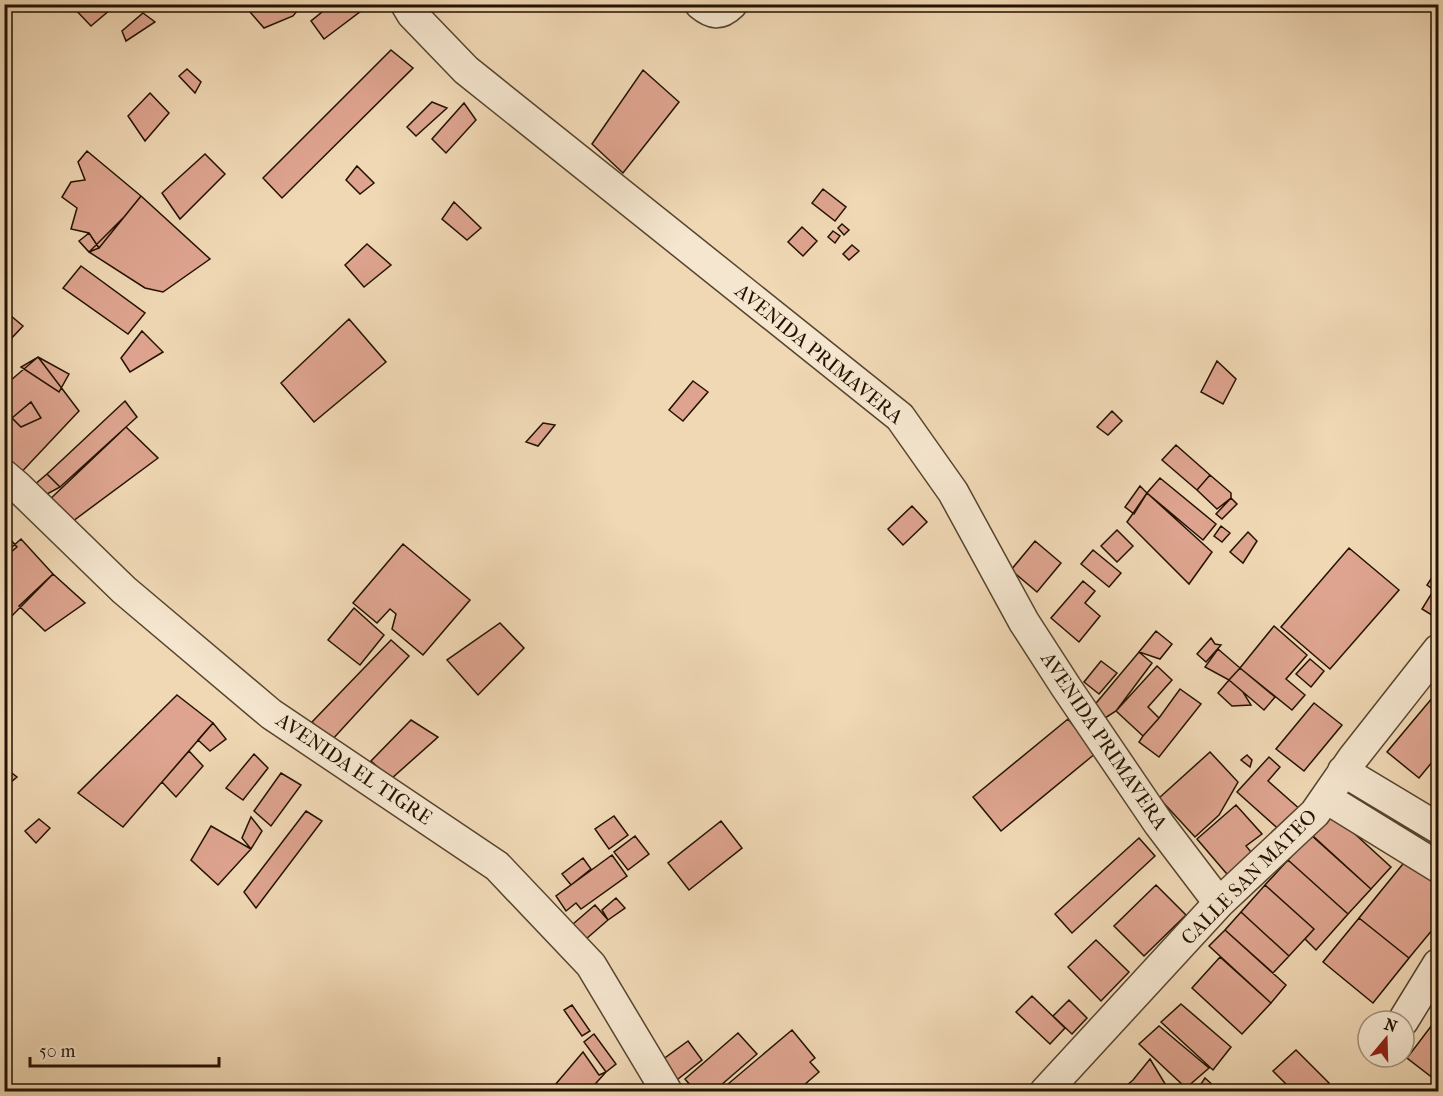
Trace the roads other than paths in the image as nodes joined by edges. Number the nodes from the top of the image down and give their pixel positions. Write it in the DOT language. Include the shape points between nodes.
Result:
graph roads {
  1 [pos="406,4"];
  2 [pos="700,4"];
  3 [pos="732,4"];
  4 [pos="4,476"];
  5 [pos="1438,650"];
  6 [pos="1343,771"];
  7 [pos="1326,798"];
  8 [pos="1438,828"];
  9 [pos="1438,867"];
  10 [pos="1219,903"];
  11 [pos="1438,964"];
  12 [pos="1410,1009"];
  13 [pos="667,1092"];
  14 [pos="1045,1092"];
  1 -- 10 [label="street, AVENIDA PRIMAVERA" via="466,70 900,417 953,492 1024,622 1066,687 1159,824"];
  2 -- 3 [label="street" via="708,11 723,12"];
  4 -- 13 [label="street, AVENIDA EL TIGRE" via="124,590 271,714 496,866 591,965"];
  5 -- 6 [label="street, CALLE SAN MATEO"];
  6 -- 7 [label="street, CALLE SAN MATEO"];
  6 -- 8 [label="street"];
  7 -- 9 [label="street"];
  7 -- 10 [label="street, CALLE SAN MATEO" via="1315,813"];
  10 -- 14 [label="street, CALLE SAN MATEO"];
  11 -- 12 [label="street"];
}
